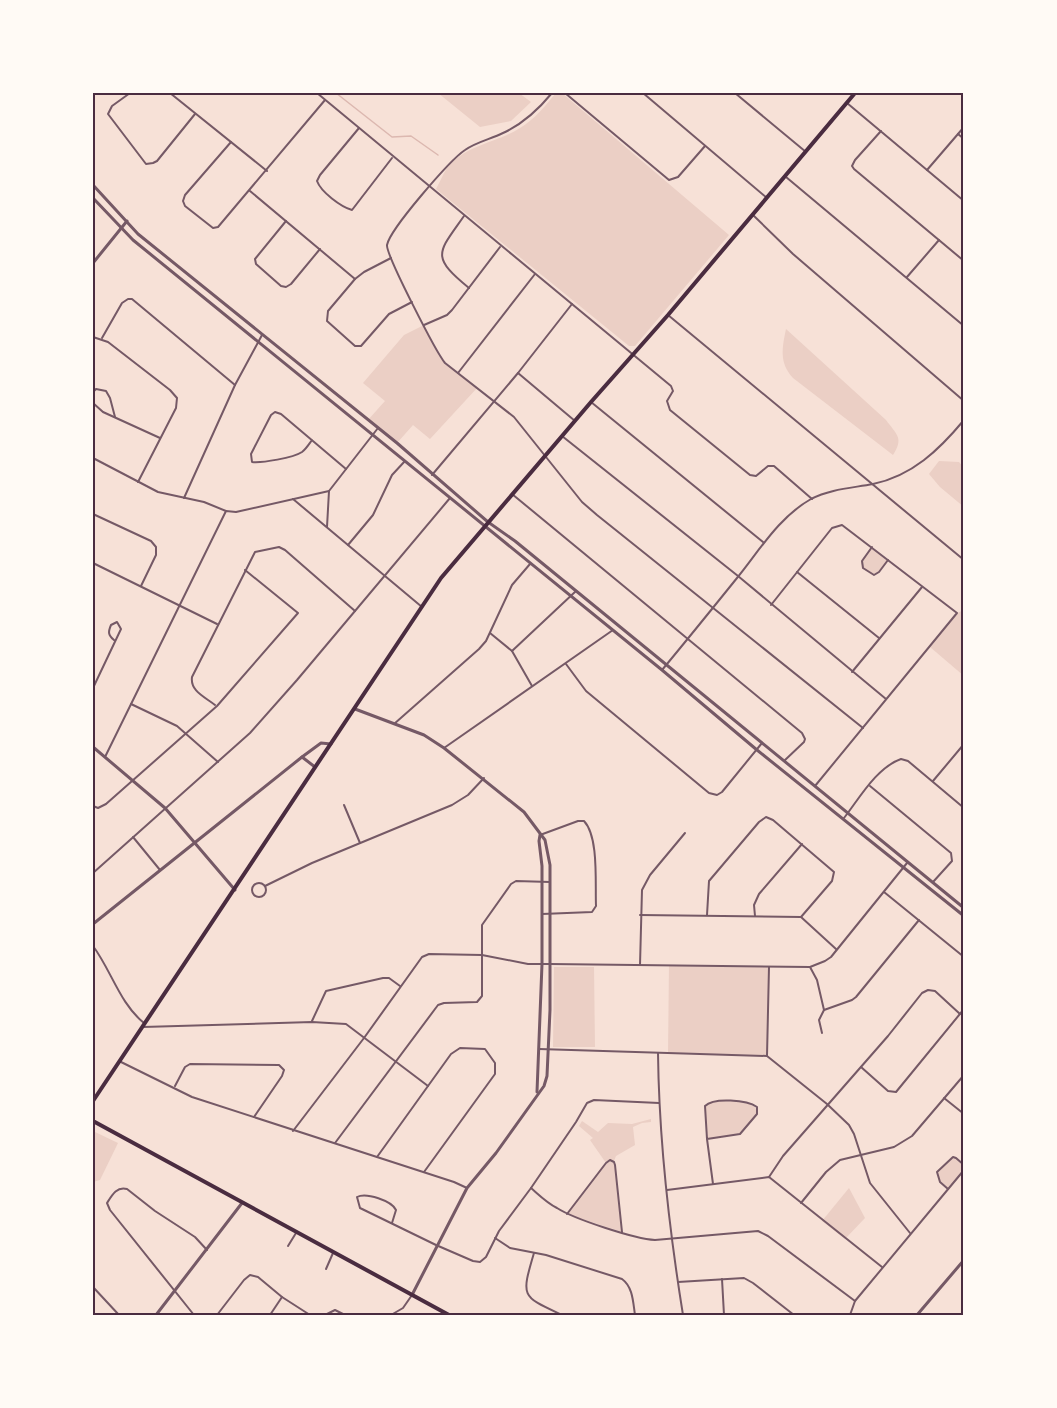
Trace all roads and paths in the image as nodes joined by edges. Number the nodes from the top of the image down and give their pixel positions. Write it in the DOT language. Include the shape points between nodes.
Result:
graph roads {
  1 [pos="130,93"];
  2 [pos="170,93"];
  3 [pos="317,93"];
  4 [pos="552,93"];
  5 [pos="565,93"];
  6 [pos="643,93"];
  7 [pos="735,93"];
  8 [pos="855,93"];
  9 [pos="325,100"];
  10 [pos="847,103"];
  11 [pos="195,114"];
  12 [pos="964,127"];
  13 [pos="359,128"];
  14 [pos="881,131"];
  15 [pos="958,134"];
  16 [pos="964,139"];
  17 [pos="231,142"];
  18 [pos="705,146"];
  19 [pos="806,152"];
  20 [pos="393,157"];
  21 [pos="927,170"];
  22 [pos="267,171"];
  23 [pos="786,177"];
  24 [pos="93,185"];
  25 [pos="428,187"];
  26 [pos="250,191"];
  27 [pos="93,198"];
  28 [pos="767,199"];
  29 [pos="964,201"];
  30 [pos="753,215"];
  31 [pos="464,216"];
  32 [pos="127,221"];
  33 [pos="286,221"];
  34 [pos="121,228"];
  35 [pos="939,240"];
  36 [pos="500,246"];
  37 [pos="320,249"];
  38 [pos="391,258"];
  39 [pos="964,261"];
  40 [pos="93,263"];
  41 [pos="535,274"];
  42 [pos="907,277"];
  43 [pos="355,279"];
  44 [pos="469,288"];
  45 [pos="412,302"];
  46 [pos="572,304"];
  47 [pos="668,315"];
  48 [pos="424,326"];
  49 [pos="964,326"];
  50 [pos="262,335"];
  51 [pos="93,337"];
  52 [pos="102,339"];
  53 [pos="258,342"];
  54 [pos="634,354"];
  55 [pos="458,373"];
  56 [pos="518,374"];
  57 [pos="235,385"];
  58 [pos="93,392"];
  59 [pos="964,401"];
  60 [pos="494,402"];
  61 [pos="591,402"];
  62 [pos="93,403"];
  63 [pos="116,417"];
  64 [pos="964,420"];
  65 [pos="575,421"];
  66 [pos="378,428"];
  67 [pos="373,435"];
  68 [pos="562,436"];
  69 [pos="160,438"];
  70 [pos="312,440"];
  71 [pos="545,455"];
  72 [pos="93,458"];
  73 [pos="405,461"];
  74 [pos="346,469"];
  75 [pos="432,475"];
  76 [pos="138,482"];
  77 [pos="872,484"];
  78 [pos="329,490"];
  79 [pos="512,494"];
  80 [pos="184,498"];
  81 [pos="450,498"];
  82 [pos="293,499"];
  83 [pos="812,499"];
  84 [pos="226,512"];
  85 [pos="93,514"];
  86 [pos="486,524"];
  87 [pos="327,528"];
  88 [pos="764,543"];
  89 [pos="348,545"];
  90 [pos="872,547"];
  91 [pos="888,560"];
  92 [pos="964,560"];
  93 [pos="93,563"];
  94 [pos="530,564"];
  95 [pos="245,570"];
  96 [pos="797,572"];
  97 [pos="738,576"];
  98 [pos="384,577"];
  99 [pos="141,586"];
  100 [pos="922,587"];
  101 [pos="576,591"];
  102 [pos="571,596"];
  103 [pos="771,605"];
  104 [pos="179,606"];
  105 [pos="422,607"];
  106 [pos="713,608"];
  107 [pos="355,611"];
  108 [pos="218,625"];
  109 [pos="613,630"];
  110 [pos="490,633"];
  111 [pos="688,637"];
  112 [pos="879,639"];
  113 [pos="114,640"];
  114 [pos="512,651"];
  115 [pos="566,664"];
  116 [pos="666,665"];
  117 [pos="662,670"];
  118 [pos="852,672"];
  119 [pos="532,687"];
  120 [pos="93,688"];
  121 [pos="886,699"];
  122 [pos="131,704"];
  123 [pos="217,706"];
  124 [pos="355,709"];
  125 [pos="394,724"];
  126 [pos="863,728"];
  127 [pos="186,733"];
  128 [pos="762,743"];
  129 [pos="332,744"];
  130 [pos="964,744"];
  131 [pos="93,747"];
  132 [pos="444,748"];
  133 [pos="757,750"];
  134 [pos="105,757"];
  135 [pos="302,757"];
  136 [pos="784,761"];
  137 [pos="218,762"];
  138 [pos="316,767"];
  139 [pos="484,778"];
  140 [pos="131,780"];
  141 [pos="933,782"];
  142 [pos="815,786"];
  143 [pos="870,786"];
  144 [pos="344,805"];
  145 [pos="93,806"];
  146 [pos="165,808"];
  147 [pos="964,808"];
  148 [pos="848,813"];
  149 [pos="844,818"];
  150 [pos="686,833"];
  151 [pos="540,835"];
  152 [pos="133,837"];
  153 [pos="196,843"];
  154 [pos="360,843"];
  155 [pos="802,844"];
  156 [pos="908,862"];
  157 [pos="904,867"];
  158 [pos="161,871"];
  159 [pos="93,873"];
  160 [pos="542,882"];
  161 [pos="550,882"];
  162 [pos="933,882"];
  163 [pos="265,886"];
  164 [pos="235,890"];
  165 [pos="884,892"];
  166 [pos="964,908"];
  167 [pos="542,914"];
  168 [pos="550,914"];
  169 [pos="640,915"];
  170 [pos="707,915"];
  171 [pos="964,915"];
  172 [pos="755,916"];
  173 [pos="801,916"];
  174 [pos="919,920"];
  175 [pos="93,924"];
  176 [pos="93,946"];
  177 [pos="837,949"];
  178 [pos="482,955"];
  179 [pos="964,957"];
  180 [pos="542,964"];
  181 [pos="550,964"];
  182 [pos="640,965"];
  183 [pos="769,967"];
  184 [pos="810,967"];
  185 [pos="400,986"];
  186 [pos="964,1009"];
  187 [pos="824,1010"];
  188 [pos="960,1014"];
  189 [pos="312,1022"];
  190 [pos="144,1026"];
  191 [pos="822,1033"];
  192 [pos="364,1038"];
  193 [pos="539,1049"];
  194 [pos="548,1049"];
  195 [pos="658,1053"];
  196 [pos="767,1056"];
  197 [pos="119,1061"];
  198 [pos="396,1061"];
  199 [pos="861,1067"];
  200 [pos="964,1075"];
  201 [pos="428,1086"];
  202 [pos="174,1087"];
  203 [pos="537,1094"];
  204 [pos="944,1098"];
  205 [pos="93,1101"];
  206 [pos="658,1103"];
  207 [pos="827,1104"];
  208 [pos="964,1114"];
  209 [pos="254,1116"];
  210 [pos="93,1121"];
  211 [pos="293,1131"];
  212 [pos="707,1139"];
  213 [pos="335,1143"];
  214 [pos="860,1155"];
  215 [pos="377,1157"];
  216 [pos="964,1165"];
  217 [pos="964,1170"];
  218 [pos="424,1172"];
  219 [pos="769,1177"];
  220 [pos="713,1184"];
  221 [pos="467,1188"];
  222 [pos="531,1188"];
  223 [pos="948,1189"];
  224 [pos="667,1190"];
  225 [pos="242,1203"];
  226 [pos="801,1203"];
  227 [pos="567,1214"];
  228 [pos="392,1223"];
  229 [pos="622,1232"];
  230 [pos="297,1233"];
  231 [pos="910,1233"];
  232 [pos="495,1238"];
  233 [pos="671,1239"];
  234 [pos="436,1245"];
  235 [pos="288,1246"];
  236 [pos="207,1250"];
  237 [pos="334,1252"];
  238 [pos="534,1253"];
  239 [pos="964,1260"];
  240 [pos="882,1267"];
  241 [pos="326,1269"];
  242 [pos="722,1279"];
  243 [pos="678,1282"];
  244 [pos="93,1287"];
  245 [pos="175,1290"];
  246 [pos="412,1295"];
  247 [pos="282,1297"];
  248 [pos="855,1301"];
  249 [pos="919,1314"];
  250 [pos="119,1315"];
  251 [pos="156,1315"];
  252 [pos="194,1315"];
  253 [pos="217,1315"];
  254 [pos="270,1315"];
  255 [pos="310,1315"];
  256 [pos="325,1315"];
  257 [pos="345,1315"];
  258 [pos="391,1315"];
  259 [pos="449,1315"];
  260 [pos="562,1315"];
  261 [pos="635,1315"];
  262 [pos="683,1315"];
  263 [pos="724,1315"];
  264 [pos="794,1315"];
  265 [pos="850,1315"];
  1 -- 11 [label="street" via="112,105 108,114 146,164 157,161"];
  2 -- 11 [label="street"];
  3 -- 9 [label="street"];
  4 -- 25 [label="street" via="518,125 465,149"];
  5 -- 18 [label="street" via="669,180 678,177"];
  6 -- 18 [label="street"];
  7 -- 19 [label="street"];
  8 -- 10 [label="main road"];
  9 -- 13 [label="street"];
  9 -- 22 [label="street"];
  10 -- 14 [label="street"];
  10 -- 19 [label="main road"];
  11 -- 17 [label="street"];
  12 -- 15 [label="street"];
  13 -- 20 [label="street"];
  13 -- 20 [label="street" via="320,175 320,186 352,210"];
  14 -- 21 [label="street"];
  14 -- 35 [label="street" via="852,166"];
  15 -- 16 [label="street"];
  15 -- 21 [label="street"];
  17 -- 22 [label="street"];
  17 -- 26 [label="street" via="185,195 183,204 215,228"];
  18 -- 28 [label="street"];
  19 -- 23 [label="main road"];
  20 -- 25 [label="street"];
  21 -- 29 [label="street"];
  22 -- 26 [label="street"];
  23 -- 28 [label="main road"];
  23 -- 42 [label="street"];
  24 -- 32 [label="street"];
  25 -- 31 [label="street"];
  25 -- 38 [label="street" via="389,240"];
  26 -- 33 [label="street"];
  27 -- 34 [label="street"];
  28 -- 30 [label="main road"];
  30 -- 47 [label="main road"];
  30 -- 59 [label="street"];
  31 -- 36 [label="street"];
  31 -- 44 [label="street" via="441,254 448,269"];
  32 -- 34 [label="street"];
  32 -- 50 [label="street"];
  33 -- 37 [label="street"];
  33 -- 37 [label="street" via="255,259 281,286 291,284"];
  34 -- 40 [label="street"];
  34 -- 53 [label="street"];
  35 -- 39 [label="street"];
  35 -- 42 [label="street"];
  36 -- 41 [label="street"];
  36 -- 44 [label="street"];
  37 -- 43 [label="street"];
  38 -- 43 [label="street"];
  38 -- 45 [label="street"];
  41 -- 46 [label="street"];
  41 -- 55 [label="street"];
  42 -- 49 [label="street"];
  43 -- 45 [label="street" via="327,315 329,324 355,346 363,345 389,314"];
  44 -- 48 [label="street" via="447,315"];
  45 -- 48 [label="street"];
  46 -- 54 [label="street"];
  46 -- 56 [label="street"];
  47 -- 54 [label="main road"];
  47 -- 77 [label="street"];
  48 -- 55 [label="street" via="439,356"];
  50 -- 53 [label="street"];
  50 -- 66 [label="street"];
  51 -- 52 [label="street"];
  52 -- 57 [label="street" via="123,303 132,299"];
  52 -- 69 [label="street" via="175,395 178,403"];
  53 -- 57 [label="street"];
  53 -- 67 [label="street"];
  54 -- 61 [label="main road"];
  54 -- 83 [label="street" via="671,386 673,391 667,401 670,410 750,475 756,476 774,466"];
  55 -- 60 [label="street"];
  56 -- 60 [label="street"];
  56 -- 65 [label="street"];
  57 -- 80 [label="street"];
  58 -- 63 [label="street" via="106,391"];
  60 -- 71 [label="street" via="524,428"];
  60 -- 75 [label="street"];
  61 -- 65 [label="main road"];
  61 -- 88 [label="street"];
  62 -- 63 [label="street"];
  63 -- 69 [label="street"];
  64 -- 77 [label="street" via="919,465"];
  65 -- 68 [label="main road"];
  66 -- 67 [label="street"];
  66 -- 75 [label="street"];
  67 -- 73 [label="street"];
  67 -- 74 [label="street"];
  68 -- 71 [label="main road"];
  68 -- 97 [label="street"];
  69 -- 76 [label="street"];
  70 -- 70 [label="street" via="275,412 250,459 258,462 294,455"];
  70 -- 74 [label="street"];
  71 -- 79 [label="main road"];
  71 -- 106 [label="street" via="582,502"];
  72 -- 76 [label="street"];
  73 -- 81 [label="street"];
  73 -- 89 [label="street" via="392,475 373,515"];
  74 -- 78 [label="street"];
  75 -- 86 [label="street"];
  76 -- 80 [label="street"];
  77 -- 83 [label="street"];
  77 -- 92 [label="street"];
  78 -- 82 [label="street"];
  78 -- 87 [label="street"];
  79 -- 86 [label="main road"];
  79 -- 111 [label="street"];
  80 -- 84 [label="street"];
  81 -- 86 [label="street"];
  81 -- 98 [label="street"];
  82 -- 84 [label="street"];
  82 -- 87 [label="street"];
  83 -- 88 [label="street" via="792,512"];
  84 -- 104 [label="street"];
  85 -- 99 [label="street" via="156,547"];
  86 -- 94 [label="street"];
  86 -- 101 [label="street" via="515,541"];
  86 -- 105 [label="main road"];
  87 -- 89 [label="street"];
  88 -- 97 [label="street"];
  89 -- 98 [label="street"];
  90 -- 91 [label="street"];
  90 -- 91 [label="street" via="862,561 862,568 877,575"];
  90 -- 96 [label="street" via="838,525"];
  91 -- 100 [label="street"];
  93 -- 99 [label="street"];
  94 -- 102 [label="street"];
  94 -- 110 [label="street" via="512,585"];
  95 -- 107 [label="street" via="255,552 282,548"];
  95 -- 108 [label="street"];
  95 -- 123 [label="street" via="298,613"];
  96 -- 103 [label="street"];
  96 -- 112 [label="street"];
  97 -- 103 [label="street"];
  97 -- 106 [label="street"];
  98 -- 105 [label="street"];
  98 -- 107 [label="street"];
  99 -- 104 [label="street"];
  100 -- 112 [label="street"];
  100 -- 121 [label="street" via="957,613"];
  101 -- 102 [label="street"];
  101 -- 116 [label="street"];
  102 -- 109 [label="street"];
  102 -- 114 [label="street"];
  103 -- 118 [label="street"];
  104 -- 108 [label="street"];
  104 -- 122 [label="street"];
  105 -- 124 [label="main road"];
  106 -- 111 [label="street"];
  106 -- 126 [label="street"];
  107 -- 137 [label="street" via="249,733"];
  108 -- 123 [label="street" via="191,681 198,692"];
  109 -- 115 [label="street"];
  109 -- 117 [label="street"];
  110 -- 114 [label="street"];
  110 -- 125 [label="street" via="479,649"];
  111 -- 116 [label="street"];
  111 -- 136 [label="street" via="804,736 804,742"];
  112 -- 118 [label="street"];
  113 -- 113 [label="street" via="121,629 117,622 109,630"];
  113 -- 120 [label="street"];
  114 -- 119 [label="street"];
  115 -- 119 [label="street"];
  115 -- 133 [label="street" via="586,691 709,793 722,792"];
  116 -- 117 [label="street"];
  116 -- 128 [label="street"];
  117 -- 133 [label="street"];
  118 -- 121 [label="street"];
  119 -- 132 [label="street"];
  121 -- 126 [label="street"];
  122 -- 127 [label="street"];
  122 -- 134 [label="street"];
  123 -- 127 [label="street"];
  124 -- 125 [label="street"];
  124 -- 129 [label="main road"];
  125 -- 132 [label="street" via="424,735"];
  126 -- 142 [label="street"];
  127 -- 137 [label="street"];
  127 -- 140 [label="street"];
  128 -- 133 [label="street"];
  128 -- 136 [label="street"];
  129 -- 135 [label="street" via="321,743"];
  129 -- 138 [label="main road"];
  130 -- 141 [label="street"];
  131 -- 134 [label="street"];
  132 -- 139 [label="street"];
  133 -- 149 [label="street"];
  134 -- 140 [label="street"];
  135 -- 138 [label="street"];
  135 -- 153 [label="street"];
  136 -- 142 [label="street"];
  137 -- 146 [label="street"];
  138 -- 164 [label="main road"];
  139 -- 151 [label="street" via="524,812"];
  139 -- 154 [label="street" via="461,801"];
  140 -- 145 [label="street" via="106,804"];
  140 -- 146 [label="street"];
  141 -- 143 [label="street" via="901,759 887,767"];
  141 -- 147 [label="street"];
  142 -- 148 [label="street"];
  143 -- 148 [label="street"];
  143 -- 162 [label="street" via="951,853 952,861"];
  144 -- 154 [label="street"];
  146 -- 152 [label="street"];
  146 -- 153 [label="street"];
  148 -- 149 [label="street"];
  148 -- 156 [label="street"];
  149 -- 157 [label="street"];
  150 -- 169 [label="street" via="645,883"];
  151 -- 160 [label="street"];
  151 -- 161 [label="street" via="548,851"];
  151 -- 168 [label="street" via="584,821 590,827 595,855 596,906 592,912"];
  152 -- 158 [label="street"];
  152 -- 159 [label="street"];
  153 -- 158 [label="street"];
  153 -- 164 [label="street"];
  154 -- 163 [label="street"];
  155 -- 170 [label="street" via="770,817 763,818 709,881"];
  155 -- 172 [label="street" via="759,894"];
  155 -- 173 [label="street" via="835,875"];
  156 -- 157 [label="street"];
  156 -- 162 [label="street"];
  157 -- 165 [label="street"];
  157 -- 171 [label="street"];
  158 -- 175 [label="street"];
  160 -- 161 [label="street"];
  160 -- 167 [label="street"];
  160 -- 178 [label="street" via="511,884 482,925"];
  161 -- 168 [label="street"];
  162 -- 166 [label="street"];
  163 -- 163 [label="street" via="254,885 253,894 263,897"];
  164 -- 190 [label="main road"];
  165 -- 174 [label="street"];
  165 -- 177 [label="street"];
  167 -- 168 [label="street"];
  167 -- 180 [label="street"];
  168 -- 181 [label="street"];
  169 -- 170 [label="street"];
  169 -- 182 [label="street"];
  170 -- 172 [label="street"];
  172 -- 173 [label="street"];
  173 -- 177 [label="street"];
  174 -- 179 [label="street"];
  174 -- 187 [label="street" via="856,997"];
  176 -- 190 [label="street"];
  177 -- 184 [label="street" via="825,961"];
  178 -- 180 [label="street"];
  178 -- 185 [label="street" via="429,954 422,957"];
  178 -- 198 [label="street" via="482,996 477,1002 438,1005"];
  180 -- 181 [label="street"];
  180 -- 193 [label="street"];
  181 -- 182 [label="street"];
  181 -- 194 [label="street"];
  182 -- 183 [label="street"];
  183 -- 184 [label="street"];
  183 -- 196 [label="street"];
  184 -- 187 [label="street"];
  185 -- 189 [label="street" via="383,978 326,991"];
  185 -- 192 [label="street"];
  186 -- 188 [label="street"];
  187 -- 191 [label="street" via="819,1020"];
  188 -- 199 [label="street" via="935,991 925,991"];
  188 -- 199 [label="street" via="896,1092 888,1092"];
  189 -- 190 [label="street"];
  189 -- 192 [label="street" via="346,1024"];
  190 -- 197 [label="main road"];
  192 -- 198 [label="street"];
  192 -- 211 [label="street"];
  193 -- 194 [label="street"];
  193 -- 203 [label="street"];
  194 -- 195 [label="street"];
  194 -- 203 [label="street" via="547,1076"];
  195 -- 196 [label="street"];
  195 -- 206 [label="street"];
  196 -- 207 [label="street"];
  197 -- 202 [label="street"];
  197 -- 205 [label="main road"];
  198 -- 201 [label="street"];
  198 -- 213 [label="street"];
  199 -- 207 [label="street"];
  200 -- 204 [label="street"];
  201 -- 215 [label="street"];
  201 -- 218 [label="street" via="451,1054 460,1048 484,1049 495,1063 493,1079"];
  202 -- 209 [label="street" via="192,1097"];
  202 -- 209 [label="street" via="190,1064 279,1065 284,1070 282,1076"];
  203 -- 221 [label="street"];
  204 -- 208 [label="street"];
  204 -- 214 [label="street" via="903,1143"];
  206 -- 222 [label="street" via="587,1103"];
  206 -- 224 [label="street"];
  207 -- 214 [label="street" via="852,1129"];
  207 -- 219 [label="street"];
  209 -- 211 [label="street"];
  210 -- 225 [label="main road"];
  211 -- 213 [label="street"];
  212 -- 212 [label="street" via="705,1109 709,1102 747,1102 757,1107 758,1114 740,1134"];
  212 -- 220 [label="street"];
  213 -- 215 [label="street"];
  214 -- 226 [label="street" via="833,1165"];
  214 -- 231 [label="street" via="870,1183"];
  215 -- 218 [label="street"];
  216 -- 223 [label="street" via="952,1158 937,1172"];
  217 -- 223 [label="street"];
  218 -- 221 [label="street"];
  219 -- 220 [label="street"];
  219 -- 226 [label="street"];
  220 -- 224 [label="street"];
  221 -- 234 [label="street"];
  222 -- 227 [label="street"];
  222 -- 232 [label="street"];
  223 -- 231 [label="street"];
  224 -- 233 [label="street"];
  225 -- 230 [label="main road"];
  225 -- 236 [label="street"];
  226 -- 240 [label="street"];
  227 -- 229 [label="street"];
  227 -- 229 [label="street" via="610,1160 615,1165"];
  228 -- 228 [label="street" via="360,1208 357,1197 365,1195 393,1205 396,1210"];
  228 -- 234 [label="street"];
  229 -- 233 [label="street" via="640,1239"];
  230 -- 235 [label="street"];
  230 -- 237 [label="main road"];
  231 -- 240 [label="street"];
  232 -- 234 [label="street" via="486,1257 477,1262"];
  232 -- 238 [label="street" via="510,1248"];
  233 -- 243 [label="street"];
  233 -- 248 [label="street" via="753,1230 768,1236"];
  234 -- 246 [label="street"];
  236 -- 245 [label="street"];
  236 -- 245 [label="street" via="132,1192 116,1190 107,1203 110,1210"];
  237 -- 241 [label="street"];
  237 -- 246 [label="main road"];
  238 -- 260 [label="street" via="525,1281 527,1295"];
  238 -- 261 [label="street" via="622,1279 631,1290"];
  239 -- 249 [label="street"];
  240 -- 248 [label="street"];
  242 -- 243 [label="street"];
  242 -- 263 [label="street"];
  242 -- 264 [label="street" via="748,1280"];
  243 -- 262 [label="street"];
  244 -- 250 [label="street"];
  245 -- 251 [label="street"];
  245 -- 252 [label="street"];
  246 -- 258 [label="street" via="403,1308"];
  246 -- 259 [label="main road"];
  247 -- 253 [label="street" via="250,1275"];
  247 -- 254 [label="street"];
  247 -- 255 [label="street"];
  248 -- 265 [label="street"];
  256 -- 257 [label="street" via="335,1310"];
}
